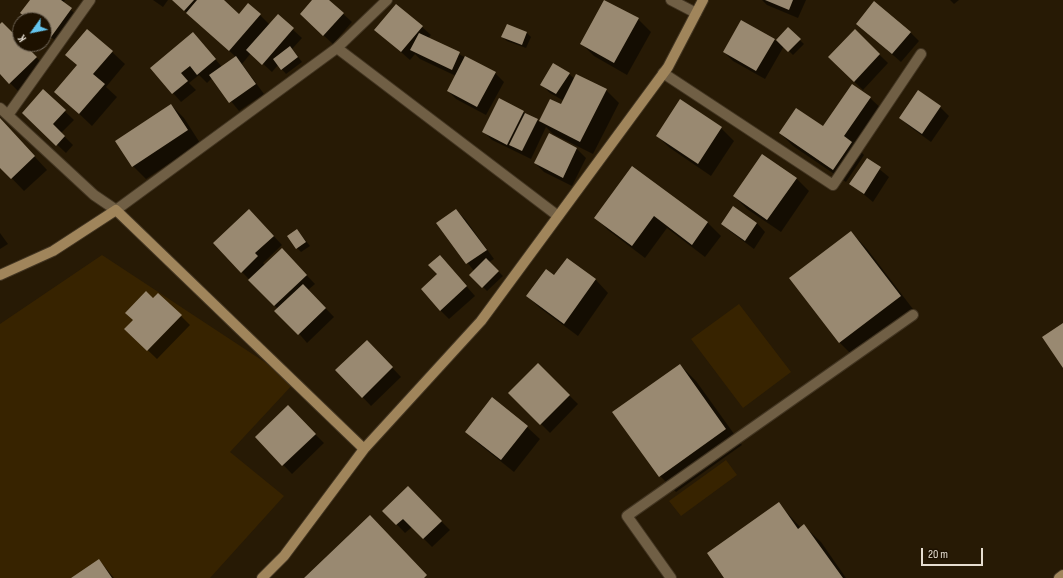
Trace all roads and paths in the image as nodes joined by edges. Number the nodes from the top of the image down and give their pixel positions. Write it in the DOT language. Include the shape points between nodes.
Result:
graph roads {
  1 [pos="90,0"];
  2 [pos="387,0"];
  3 [pos="671,0"];
  4 [pos="703,0"];
  5 [pos="696,13"];
  6 [pos="337,48"];
  7 [pos="922,54"];
  8 [pos="664,73"];
  9 [pos="0,108"];
  10 [pos="8,115"];
  11 [pos="116,210"];
  12 [pos="558,216"];
  13 [pos="0,275"];
  14 [pos="913,315"];
  15 [pos="364,449"];
  16 [pos="1063,575"];
  17 [pos="262,578"];
  18 [pos="671,578"];
  19 [pos="1059,578"];
  1 -- 10 [label="street"];
  2 -- 6 [label="street"];
  3 -- 5 [label="street"];
  4 -- 5 [label="street"];
  5 -- 8 [label="street"];
  6 -- 11 [label="street"];
  6 -- 12 [label="street"];
  7 -- 8 [label="street" via="833,185"];
  8 -- 12 [label="street"];
  9 -- 10 [label="street"];
  10 -- 11 [label="street" via="94,195"];
  11 -- 13 [label="street" via="53,251"];
  11 -- 15 [label="street"];
  12 -- 15 [label="street" via="481,321"];
  14 -- 18 [label="street" via="627,516"];
  15 -- 17 [label="street" via="284,556"];
  16 -- 19 [label="street"];
}
